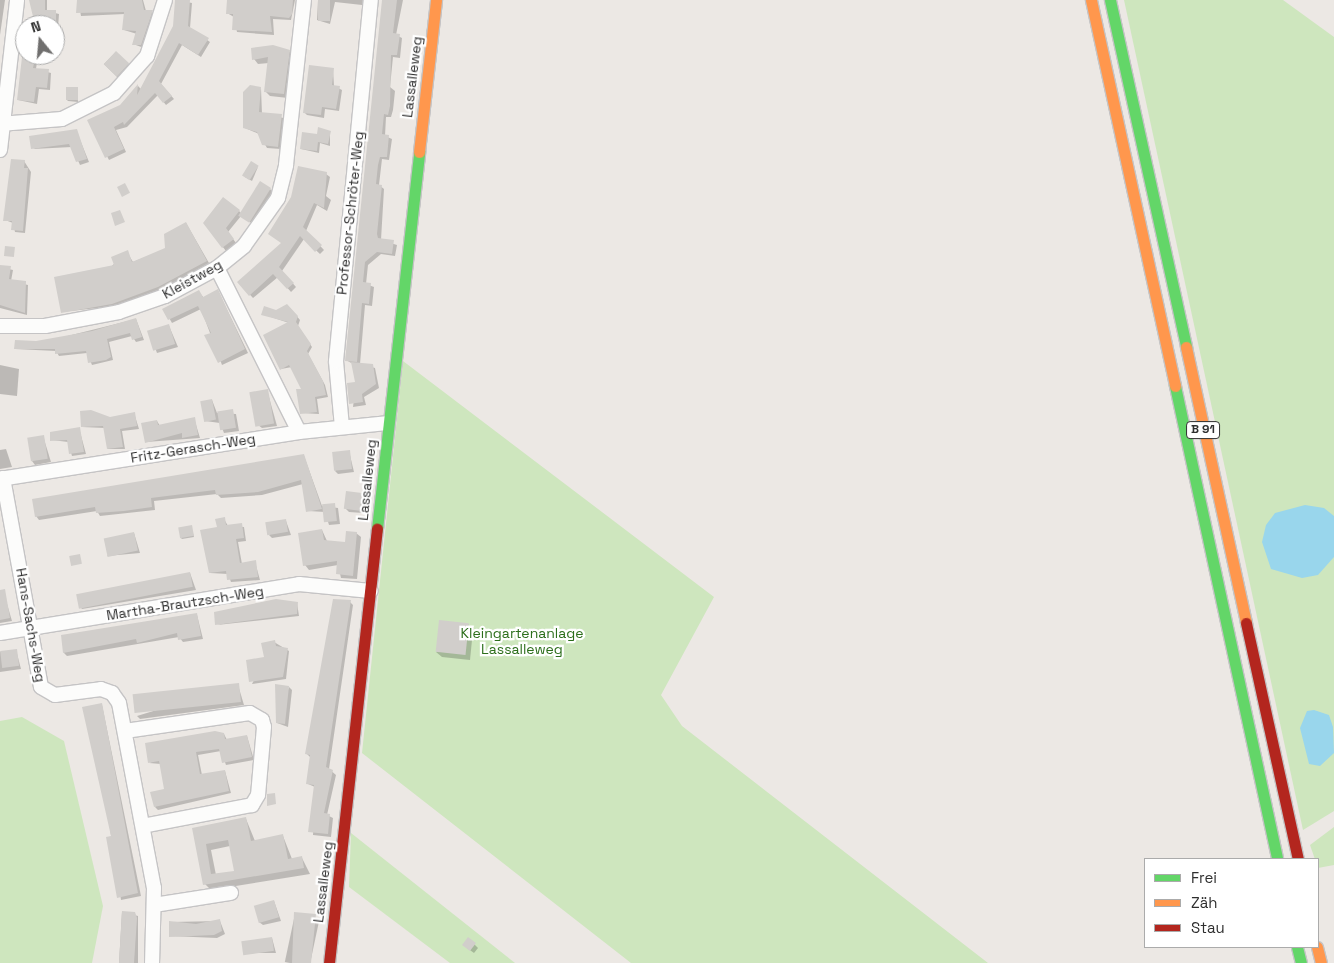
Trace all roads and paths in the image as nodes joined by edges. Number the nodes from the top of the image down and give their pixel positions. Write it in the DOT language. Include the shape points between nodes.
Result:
graph roads {
  1 [pos="17,0"];
  2 [pos="165,0"];
  3 [pos="304,0"];
  4 [pos="371,0"];
  5 [pos="436,0"];
  6 [pos="1091,0"];
  7 [pos="1110,0"];
  8 [pos="2,124"];
  9 [pos="0,150"];
  10 [pos="217,268"];
  11 [pos="0,326"];
  12 [pos="387,423"];
  13 [pos="342,426"];
  14 [pos="299,432"];
  15 [pos="2,479"];
  16 [pos="371,591"];
  17 [pos="33,627"];
  18 [pos="0,633"];
  19 [pos="125,731"];
  20 [pos="143,826"];
  21 [pos="1278,858"];
  22 [pos="1298,858"];
  23 [pos="231,893"];
  24 [pos="154,905"];
  25 [pos="1297,948"];
  26 [pos="1317,948"];
  27 [pos="152,963"];
  28 [pos="328,963"];
  29 [pos="1301,963"];
  30 [pos="1321,963"];
  1 -- 8 [label="street"];
  2 -- 8 [label="street" via="147,56 114,93 62,118"];
  3 -- 10 [label="street, Kleistweg" via="290,136 278,198 244,246"];
  4 -- 13 [label="street, Professor-Schröter-Weg" via="336,361"];
  5 -- 12 [label="main road, Lassalleweg"];
  6 -- 21 [label="main road, B 91"];
  7 -- 22 [label="main road, B 91"];
  8 -- 9 [label="street"];
  10 -- 11 [label="street, Kleistweg" via="165,296 119,312 45,326"];
  10 -- 14 [label="street"];
  12 -- 13 [label="street, Fritz-Gerasch-Weg"];
  12 -- 16 [label="main road, Lassalleweg"];
  13 -- 14 [label="street, Fritz-Gerasch-Weg"];
  14 -- 15 [label="street, Fritz-Gerasch-Weg"];
  15 -- 17 [label="street, Hans-Sachs-Weg"];
  16 -- 17 [label="street, Martha-Brautzsch-Weg" via="299,584"];
  16 -- 28 [label="main road, Lassalleweg"];
  17 -- 18 [label="street, Martha-Brautzsch-Weg"];
  17 -- 19 [label="street, Hans-Sachs-Weg" via="31,642 41,687 55,695 101,689 112,693 120,703"];
  19 -- 20 [label="street, Hans-Sachs-Weg"];
  19 -- 20 [label="street" via="250,713 262,720 264,727 258,795 252,805"];
  20 -- 24 [label="street, Hans-Sachs-Weg"];
  23 -- 24 [label="street"];
  24 -- 27 [label="street, Hans-Sachs-Weg"];
  25 -- 29 [label="main road"];
  26 -- 30 [label="main road"];
}
